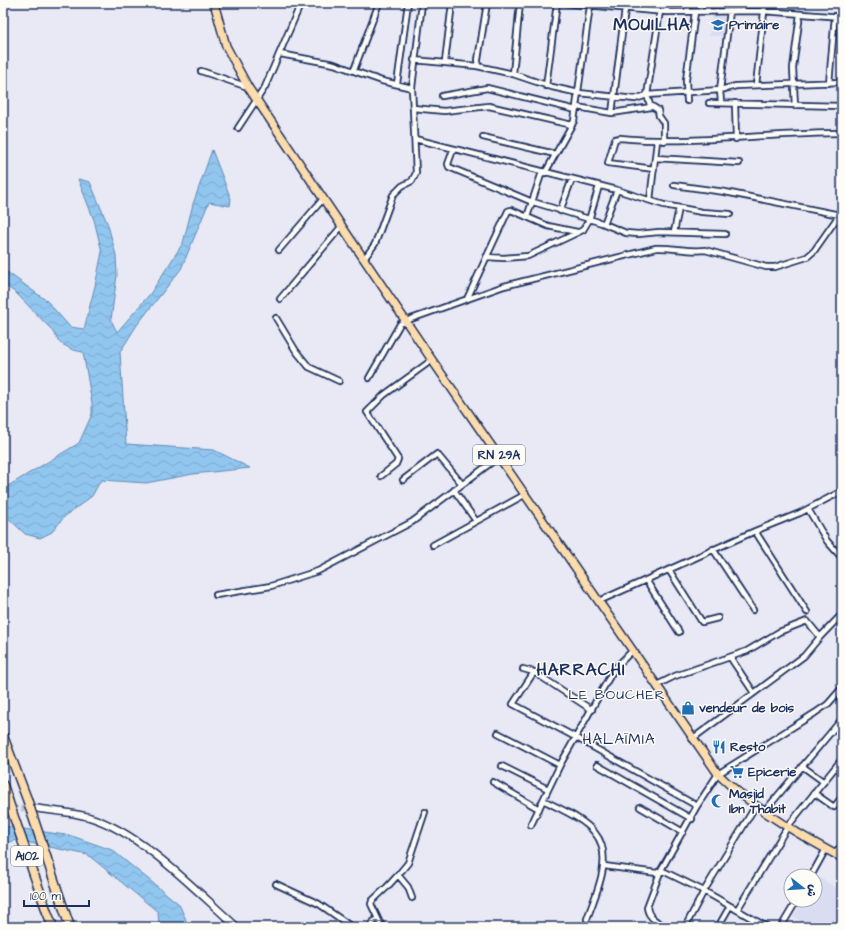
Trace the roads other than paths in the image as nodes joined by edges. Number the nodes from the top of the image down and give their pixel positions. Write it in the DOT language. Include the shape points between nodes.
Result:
graph roads {
  1 [pos="214,3"];
  2 [pos="301,3"];
  3 [pos="380,3"];
  4 [pos="408,3"];
  5 [pos="422,3"];
  6 [pos="452,3"];
  7 [pos="487,3"];
  8 [pos="520,3"];
  9 [pos="557,3"];
  10 [pos="562,3"];
  11 [pos="566,3"];
  12 [pos="668,3"];
  13 [pos="689,3"];
  14 [pos="708,3"];
  15 [pos="744,3"];
  16 [pos="765,3"];
  17 [pos="583,4"];
  18 [pos="590,6"];
  19 [pos="611,6"];
  20 [pos="625,9"];
  21 [pos="660,11"];
  22 [pos="730,11"];
  23 [pos="743,11"];
  24 [pos="763,11"];
  25 [pos="666,12"];
  26 [pos="687,12"];
  27 [pos="695,12"];
  28 [pos="707,12"];
  29 [pos="800,14"];
  30 [pos="835,16"];
  31 [pos="842,17"];
  32 [pos="280,54"];
  33 [pos="414,60"];
  34 [pos="445,62"];
  35 [pos="477,66"];
  36 [pos="354,70"];
  37 [pos="201,71"];
  38 [pos="513,74"];
  39 [pos="842,82"];
  40 [pos="829,83"];
  41 [pos="397,84"];
  42 [pos="794,84"];
  43 [pos="756,85"];
  44 [pos="546,86"];
  45 [pos="248,88"];
  46 [pos="412,88"];
  47 [pos="720,90"];
  48 [pos="579,93"];
  49 [pos="686,94"];
  50 [pos="647,95"];
  51 [pos="442,96"];
  52 [pos="615,97"];
  53 [pos="257,100"];
  54 [pos="687,101"];
  55 [pos="721,102"];
  56 [pos="709,103"];
  57 [pos="735,103"];
  58 [pos="795,106"];
  59 [pos="842,106"];
  60 [pos="651,107"];
  61 [pos="412,108"];
  62 [pos="576,108"];
  63 [pos="612,113"];
  64 [pos="572,125"];
  65 [pos="238,128"];
  66 [pos="842,133"];
  67 [pos="483,137"];
  68 [pos="415,139"];
  69 [pos="736,139"];
  70 [pos="657,141"];
  71 [pos="664,141"];
  72 [pos="453,150"];
  73 [pos="555,154"];
  74 [pos="655,158"];
  75 [pos="739,163"];
  76 [pos="654,169"];
  77 [pos="544,172"];
  78 [pos="572,180"];
  79 [pos="674,185"];
  80 [pos="599,186"];
  81 [pos="617,190"];
  82 [pos="323,198"];
  83 [pos="650,200"];
  84 [pos="532,202"];
  85 [pos="680,208"];
  86 [pos="560,211"];
  87 [pos="841,213"];
  88 [pos="730,214"];
  89 [pos="527,217"];
  90 [pos="589,220"];
  91 [pos="604,224"];
  92 [pos="341,226"];
  93 [pos="577,232"];
  94 [pos="674,232"];
  95 [pos="725,234"];
  96 [pos="279,250"];
  97 [pos="486,257"];
  98 [pos="364,259"];
  99 [pos="280,299"];
  100 [pos="467,299"];
  101 [pos="276,318"];
  102 [pos="406,321"];
  103 [pos="432,360"];
  104 [pos="369,378"];
  105 [pos="338,381"];
  106 [pos="500,456"];
  107 [pos="381,476"];
  108 [pos="403,480"];
  109 [pos="462,484"];
  110 [pos="454,490"];
  111 [pos="526,494"];
  112 [pos="841,494"];
  113 [pos="808,509"];
  114 [pos="476,521"];
  115 [pos="755,531"];
  116 [pos="433,545"];
  117 [pos="712,549"];
  118 [pos="842,558"];
  119 [pos="669,570"];
  120 [pos="646,580"];
  121 [pos="216,595"];
  122 [pos="599,602"];
  123 [pos="753,610"];
  124 [pos="807,612"];
  125 [pos="842,614"];
  126 [pos="718,618"];
  127 [pos="679,632"];
  128 [pos="820,637"];
  129 [pos="633,650"];
  130 [pos="730,657"];
  131 [pos="523,669"];
  132 [pos="534,672"];
  133 [pos="657,685"];
  134 [pos="842,688"];
  135 [pos="754,694"];
  136 [pos="592,710"];
  137 [pos="842,719"];
  138 [pos="498,733"];
  139 [pos="3,736"];
  140 [pos="577,738"];
  141 [pos="692,739"];
  142 [pos="842,759"];
  143 [pos="560,765"];
  144 [pos="597,765"];
  145 [pos="502,766"];
  146 [pos="802,766"];
  147 [pos="718,774"];
  148 [pos="493,782"];
  149 [pos="824,782"];
  150 [pos="3,785"];
  151 [pos="548,789"];
  152 [pos="814,793"];
  153 [pos="842,797"];
  154 [pos="543,800"];
  155 [pos="698,806"];
  156 [pos="640,807"];
  157 [pos="755,807"];
  158 [pos="34,808"];
  159 [pos="539,809"];
  160 [pos="425,812"];
  161 [pos="764,812"];
  162 [pos="692,819"];
  163 [pos="531,825"];
  164 [pos="788,826"];
  165 [pos="683,832"];
  166 [pos="842,845"];
  167 [pos="826,849"];
  168 [pos="835,854"];
  169 [pos="842,858"];
  170 [pos="604,866"];
  171 [pos="815,868"];
  172 [pos="662,870"];
  173 [pos="398,875"];
  174 [pos="276,884"];
  175 [pos="704,891"];
  176 [pos="412,898"];
  177 [pos="730,906"];
  178 [pos="792,908"];
  179 [pos="737,910"];
  180 [pos="587,919"];
  181 [pos="379,921"];
  182 [pos="53,927"];
  183 [pos="70,927"];
  184 [pos="237,927"];
  185 [pos="352,927"];
  186 [pos="370,927"];
  187 [pos="383,927"];
  188 [pos="665,927"];
  189 [pos="685,927"];
  190 [pos="718,927"];
  191 [pos="767,927"];
  192 [pos="781,927"];
  1 -- 45 [label="main road, RN 29A" via="226,46"];
  2 -- 32 [label="street"];
  3 -- 36 [label="street"];
  4 -- 41 [label="street"];
  5 -- 33 [label="street"];
  6 -- 34 [label="street"];
  7 -- 35 [label="street"];
  8 -- 38 [label="street"];
  9 -- 44 [label="street"];
  10 -- 11 [label="street"];
  11 -- 17 [label="street"];
  12 -- 25 [label="street"];
  13 -- 26 [label="street"];
  14 -- 28 [label="street"];
  15 -- 23 [label="street"];
  16 -- 24 [label="street"];
  17 -- 18 [label="street"];
  18 -- 19 [label="street"];
  18 -- 48 [label="street"];
  19 -- 20 [label="street"];
  20 -- 21 [label="street"];
  20 -- 52 [label="street"];
  21 -- 25 [label="street"];
  21 -- 50 [label="street"];
  22 -- 23 [label="street"];
  22 -- 28 [label="street"];
  22 -- 47 [label="street"];
  23 -- 24 [label="street"];
  24 -- 29 [label="street"];
  24 -- 43 [label="street"];
  25 -- 26 [label="street"];
  26 -- 27 [label="street"];
  27 -- 28 [label="street"];
  27 -- 49 [label="street"];
  29 -- 30 [label="street"];
  29 -- 42 [label="street" via="793,68"];
  30 -- 31 [label="street"];
  30 -- 40 [label="street"];
  32 -- 36 [label="street"];
  32 -- 53 [label="street"];
  33 -- 34 [label="street"];
  33 -- 46 [label="street"];
  34 -- 35 [label="street"];
  35 -- 38 [label="street"];
  36 -- 41 [label="street"];
  37 -- 45 [label="street"];
  38 -- 44 [label="street"];
  39 -- 40 [label="street"];
  40 -- 42 [label="street"];
  41 -- 46 [label="street"];
  42 -- 43 [label="street"];
  42 -- 58 [label="street"];
  43 -- 47 [label="street"];
  44 -- 48 [label="street"];
  45 -- 53 [label="main road, RN 29A"];
  46 -- 61 [label="street"];
  47 -- 49 [label="street"];
  47 -- 55 [label="street"];
  48 -- 52 [label="street"];
  48 -- 62 [label="street"];
  49 -- 50 [label="street"];
  49 -- 54 [label="street"];
  50 -- 52 [label="street" via="635,99"];
  50 -- 60 [label="street"];
  51 -- 62 [label="street" via="487,88"];
  52 -- 63 [label="street"];
  53 -- 65 [label="street"];
  53 -- 82 [label="main road, RN 29A"];
  55 -- 56 [label="street"];
  55 -- 57 [label="street"];
  57 -- 58 [label="street"];
  57 -- 69 [label="street"];
  58 -- 59 [label="street"];
  60 -- 63 [label="street"];
  60 -- 71 [label="street" via="658,110 658,116 664,123"];
  61 -- 64 [label="street" via="444,111 489,106"];
  61 -- 68 [label="street"];
  62 -- 63 [label="street"];
  62 -- 64 [label="street"];
  64 -- 73 [label="street"];
  66 -- 69 [label="street" via="769,135"];
  67 -- 73 [label="street"];
  68 -- 72 [label="street"];
  68 -- 98 [label="street" via="416,173 412,181 402,186 394,195 375,244"];
  69 -- 71 [label="street"];
  70 -- 71 [label="street"];
  70 -- 74 [label="street"];
  70 -- 76 [label="street" via="618,138 607,161"];
  72 -- 77 [label="street"];
  72 -- 84 [label="street" via="449,167"];
  73 -- 77 [label="street"];
  74 -- 75 [label="street"];
  74 -- 76 [label="street"];
  76 -- 83 [label="street"];
  77 -- 78 [label="street"];
  77 -- 84 [label="street"];
  78 -- 80 [label="street"];
  78 -- 86 [label="street"];
  79 -- 87 [label="street"];
  80 -- 81 [label="street"];
  80 -- 90 [label="street"];
  81 -- 83 [label="street"];
  81 -- 91 [label="street"];
  82 -- 92 [label="main road, RN 29A"];
  82 -- 96 [label="street"];
  83 -- 85 [label="street"];
  84 -- 86 [label="street"];
  84 -- 89 [label="street"];
  85 -- 88 [label="street"];
  85 -- 94 [label="street"];
  86 -- 90 [label="street"];
  87 -- 100 [label="street" via="807,257 775,267 766,267 705,250 656,248 504,286"];
  89 -- 93 [label="street" via="548,226"];
  89 -- 97 [label="street" via="508,211"];
  90 -- 91 [label="street"];
  90 -- 93 [label="street" via="585,228"];
  91 -- 94 [label="street" via="630,234"];
  92 -- 98 [label="main road, RN 29A"];
  92 -- 99 [label="street"];
  93 -- 97 [label="street" via="528,256"];
  94 -- 95 [label="street"];
  97 -- 100 [label="street"];
  98 -- 102 [label="main road, RN 29A"];
  100 -- 102 [label="street"];
  101 -- 105 [label="street" via="309,367"];
  102 -- 103 [label="main road, RN 29A"];
  102 -- 104 [label="street" via="400,324"];
  103 -- 106 [label="main road, RN 29A"];
  103 -- 107 [label="street" via="384,395 368,412 398,460"];
  106 -- 109 [label="street"];
  106 -- 111 [label="main road, RN 29A"];
  108 -- 109 [label="street" via="437,454"];
  109 -- 110 [label="street"];
  110 -- 114 [label="street"];
  110 -- 121 [label="street" via="400,529 318,571 271,586"];
  111 -- 114 [label="street"];
  111 -- 122 [label="main road, RN 29A"];
  112 -- 113 [label="street"];
  113 -- 115 [label="street"];
  113 -- 118 [label="street" via="827,541"];
  114 -- 116 [label="street"];
  115 -- 117 [label="street"];
  115 -- 124 [label="street"];
  117 -- 119 [label="street"];
  117 -- 123 [label="street"];
  119 -- 120 [label="street"];
  119 -- 126 [label="street" via="702,622"];
  120 -- 122 [label="street"];
  120 -- 127 [label="street"];
  122 -- 129 [label="main road, RN 29A"];
  125 -- 128 [label="street"];
  128 -- 130 [label="street" via="807,621"];
  128 -- 135 [label="street" via="804,656"];
  129 -- 133 [label="main road, RN 29A"];
  129 -- 136 [label="street" via="614,669"];
  130 -- 133 [label="street"];
  130 -- 135 [label="street"];
  131 -- 132 [label="street"];
  132 -- 136 [label="street"];
  132 -- 140 [label="street" via="513,704"];
  133 -- 141 [label="main road, RN 29A"];
  134 -- 147 [label="street" via="828,704"];
  135 -- 141 [label="street"];
  136 -- 140 [label="street"];
  137 -- 146 [label="street"];
  138 -- 143 [label="street"];
  139 -- 183 [label="highway, A102, bridge"];
  140 -- 143 [label="street"];
  140 -- 155 [label="street"];
  141 -- 147 [label="main road, RN 29A"];
  142 -- 149 [label="street"];
  143 -- 151 [label="street"];
  144 -- 162 [label="street"];
  145 -- 151 [label="street"];
  146 -- 149 [label="street"];
  146 -- 161 [label="street"];
  147 -- 155 [label="street"];
  147 -- 157 [label="main road, RN 29A"];
  148 -- 159 [label="street"];
  149 -- 152 [label="street"];
  150 -- 182 [label="highway, A102, bridge"];
  151 -- 154 [label="street"];
  152 -- 153 [label="street" via="834,807"];
  152 -- 164 [label="street"];
  154 -- 159 [label="street"];
  154 -- 170 [label="street" via="580,821 596,834 602,849"];
  155 -- 162 [label="street"];
  156 -- 165 [label="street"];
  157 -- 161 [label="main road, RN 29A"];
  157 -- 175 [label="street"];
  158 -- 184 [label="main road" via="88,817 125,833 157,857"];
  159 -- 163 [label="street"];
  160 -- 173 [label="street" via="408,863"];
  161 -- 164 [label="main road, RN 29A"];
  162 -- 165 [label="street"];
  164 -- 167 [label="main road, RN 29A"];
  164 -- 179 [label="street"];
  165 -- 172 [label="street"];
  166 -- 168 [label="street"];
  167 -- 168 [label="main road, RN 29A"];
  167 -- 171 [label="street"];
  168 -- 169 [label="main road, RN 29A"];
  170 -- 172 [label="street" via="649,873"];
  170 -- 180 [label="street"];
  172 -- 175 [label="street"];
  172 -- 188 [label="street" via="647,912"];
  173 -- 176 [label="street" via="408,887"];
  173 -- 181 [label="street" via="372,901"];
  174 -- 185 [label="street" via="319,904"];
  175 -- 177 [label="street"];
  175 -- 189 [label="street"];
  177 -- 179 [label="street"];
  177 -- 190 [label="street"];
  178 -- 192 [label="street"];
  179 -- 191 [label="street"];
  181 -- 186 [label="street" via="373,922"];
  181 -- 187 [label="street"];
}
